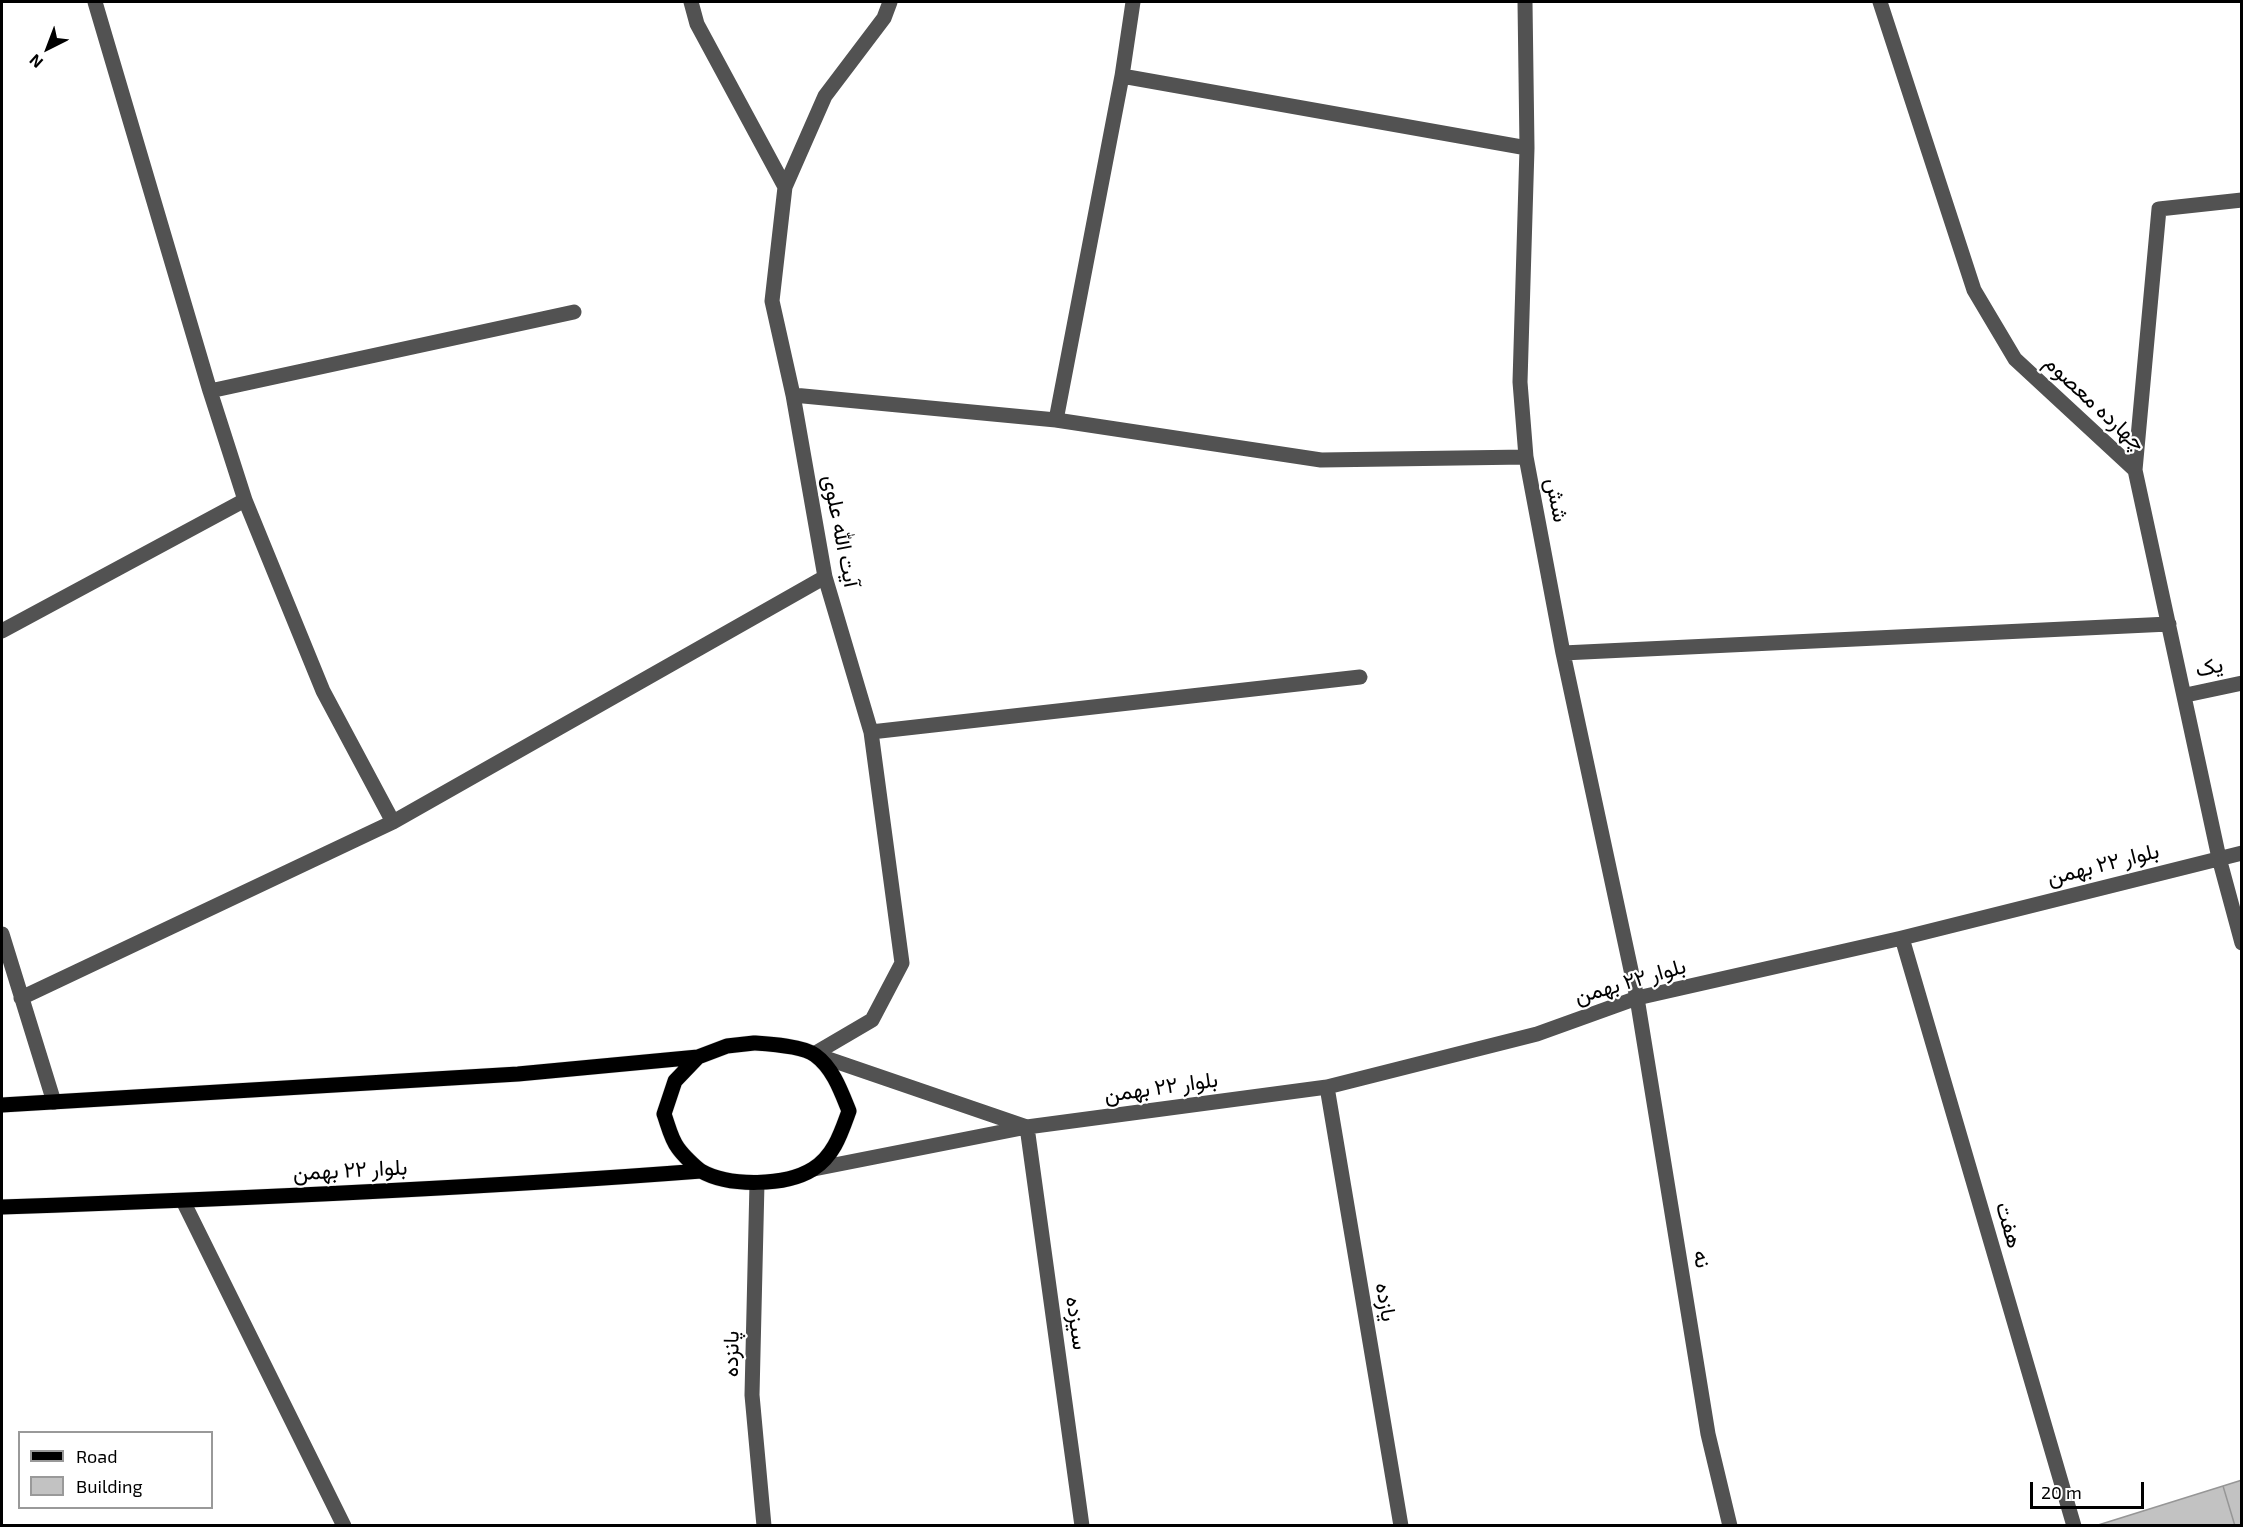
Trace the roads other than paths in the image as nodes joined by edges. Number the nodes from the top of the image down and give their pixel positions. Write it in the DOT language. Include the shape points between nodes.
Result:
graph roads {
  1 [pos="95,2"];
  2 [pos="691,2"];
  3 [pos="890,2"];
  4 [pos="1133,2"];
  5 [pos="1525,2"];
  6 [pos="1880,2"];
  7 [pos="1122,76"];
  8 [pos="1527,148"];
  9 [pos="784,187"];
  10 [pos="2241,200"];
  11 [pos="574,312"];
  12 [pos="210,391"];
  13 [pos="793,395"];
  14 [pos="1056,420"];
  15 [pos="1526,457"];
  16 [pos="2135,470"];
  17 [pos="245,500"];
  18 [pos="825,577"];
  19 [pos="2169,624"];
  20 [pos="2,631"];
  21 [pos="1563,654"];
  22 [pos="1360,676"];
  23 [pos="2241,682"];
  24 [pos="2186,695"];
  25 [pos="871,732"];
  26 [pos="393,822"];
  27 [pos="2241,853"];
  28 [pos="2219,858"];
  29 [pos="2,934"];
  30 [pos="1902,938"];
  31 [pos="2241,943"];
  32 [pos="1637,998"];
  33 [pos="21,999"];
  34 [pos="814,1054"];
  35 [pos="698,1057"];
  36 [pos="1327,1087"];
  37 [pos="54,1102"];
  38 [pos="2,1105"];
  39 [pos="1027,1127"];
  40 [pos="814,1169"];
  41 [pos="701,1171"];
  42 [pos="757,1183"];
  43 [pos="183,1201"];
  44 [pos="2,1207"];
  45 [pos="344,1526"];
  46 [pos="764,1526"];
  47 [pos="1082,1526"];
  48 [pos="1401,1526"];
  49 [pos="1730,1526"];
  50 [pos="2074,1526"];
  1 -- 12 [label="street"];
  2 -- 9 [label="street" via="697,24"];
  3 -- 9 [label="street, آیت الله علوی" via="884,18 825,96"];
  4 -- 7 [label="street"];
  5 -- 8 [label="street, شش"];
  6 -- 16 [label="street, چهارده معصوم" via="1974,290 2015,359"];
  7 -- 8 [label="street"];
  7 -- 14 [label="street"];
  8 -- 15 [label="street, شش" via="1520,382"];
  9 -- 13 [label="street, آیت الله علوی" via="772,301"];
  10 -- 16 [label="street" via="2159,209"];
  11 -- 12 [label="street"];
  12 -- 17 [label="street"];
  13 -- 14 [label="street"];
  13 -- 18 [label="street, آیت الله علوی"];
  14 -- 15 [label="street" via="1321,460"];
  15 -- 21 [label="street, شش"];
  16 -- 19 [label="street, چهارده معصوم"];
  17 -- 20 [label="street"];
  17 -- 26 [label="street" via="323,691"];
  18 -- 25 [label="street, آیت الله علوی"];
  18 -- 26 [label="street"];
  19 -- 21 [label="street"];
  19 -- 24 [label="street, چهارده معصوم"];
  21 -- 32 [label="street, شش"];
  22 -- 25 [label="street"];
  23 -- 24 [label="street, یک"];
  24 -- 28 [label="street, چهارده معصوم"];
  25 -- 34 [label="street, آیت الله علوی" via="902,963 872,1020"];
  26 -- 33 [label="street"];
  27 -- 28 [label="street, بلوار ۲۲ بهمن"];
  28 -- 30 [label="street, بلوار ۲۲ بهمن"];
  28 -- 31 [label="street, چهارده معصوم"];
  29 -- 33 [label="street"];
  30 -- 32 [label="street, بلوار ۲۲ بهمن"];
  30 -- 50 [label="street, هفت"];
  32 -- 36 [label="street, بلوار ۲۲ بهمن" via="1537,1034"];
  32 -- 49 [label="street, نه" via="1708,1434"];
  33 -- 37 [label="street"];
  34 -- 35 [label="main road" via="754,1043"];
  34 -- 39 [label="street, بلوار ۲۲ بهمن"];
  34 -- 40 [label="main road" via="836,1078 849,1111 837,1145"];
  35 -- 37 [label="main road" via="518,1074"];
  35 -- 41 [label="main road" via="675,1081 664,1114 677,1148"];
  36 -- 39 [label="street, بلوار ۲۲ بهمن"];
  36 -- 48 [label="street, یازده"];
  37 -- 38 [label="main road"];
  39 -- 40 [label="street, بلوار ۲۲ بهمن"];
  39 -- 47 [label="street, سیزده"];
  40 -- 42 [label="main road" via="786,1179"];
  41 -- 42 [label="main road"];
  41 -- 43 [label="main road, بلوار ۲۲ بهمن" via="526,1185"];
  42 -- 46 [label="street, پانزده" via="752,1395"];
  43 -- 44 [label="main road, بلوار ۲۲ بهمن"];
  43 -- 45 [label="street"];
}
